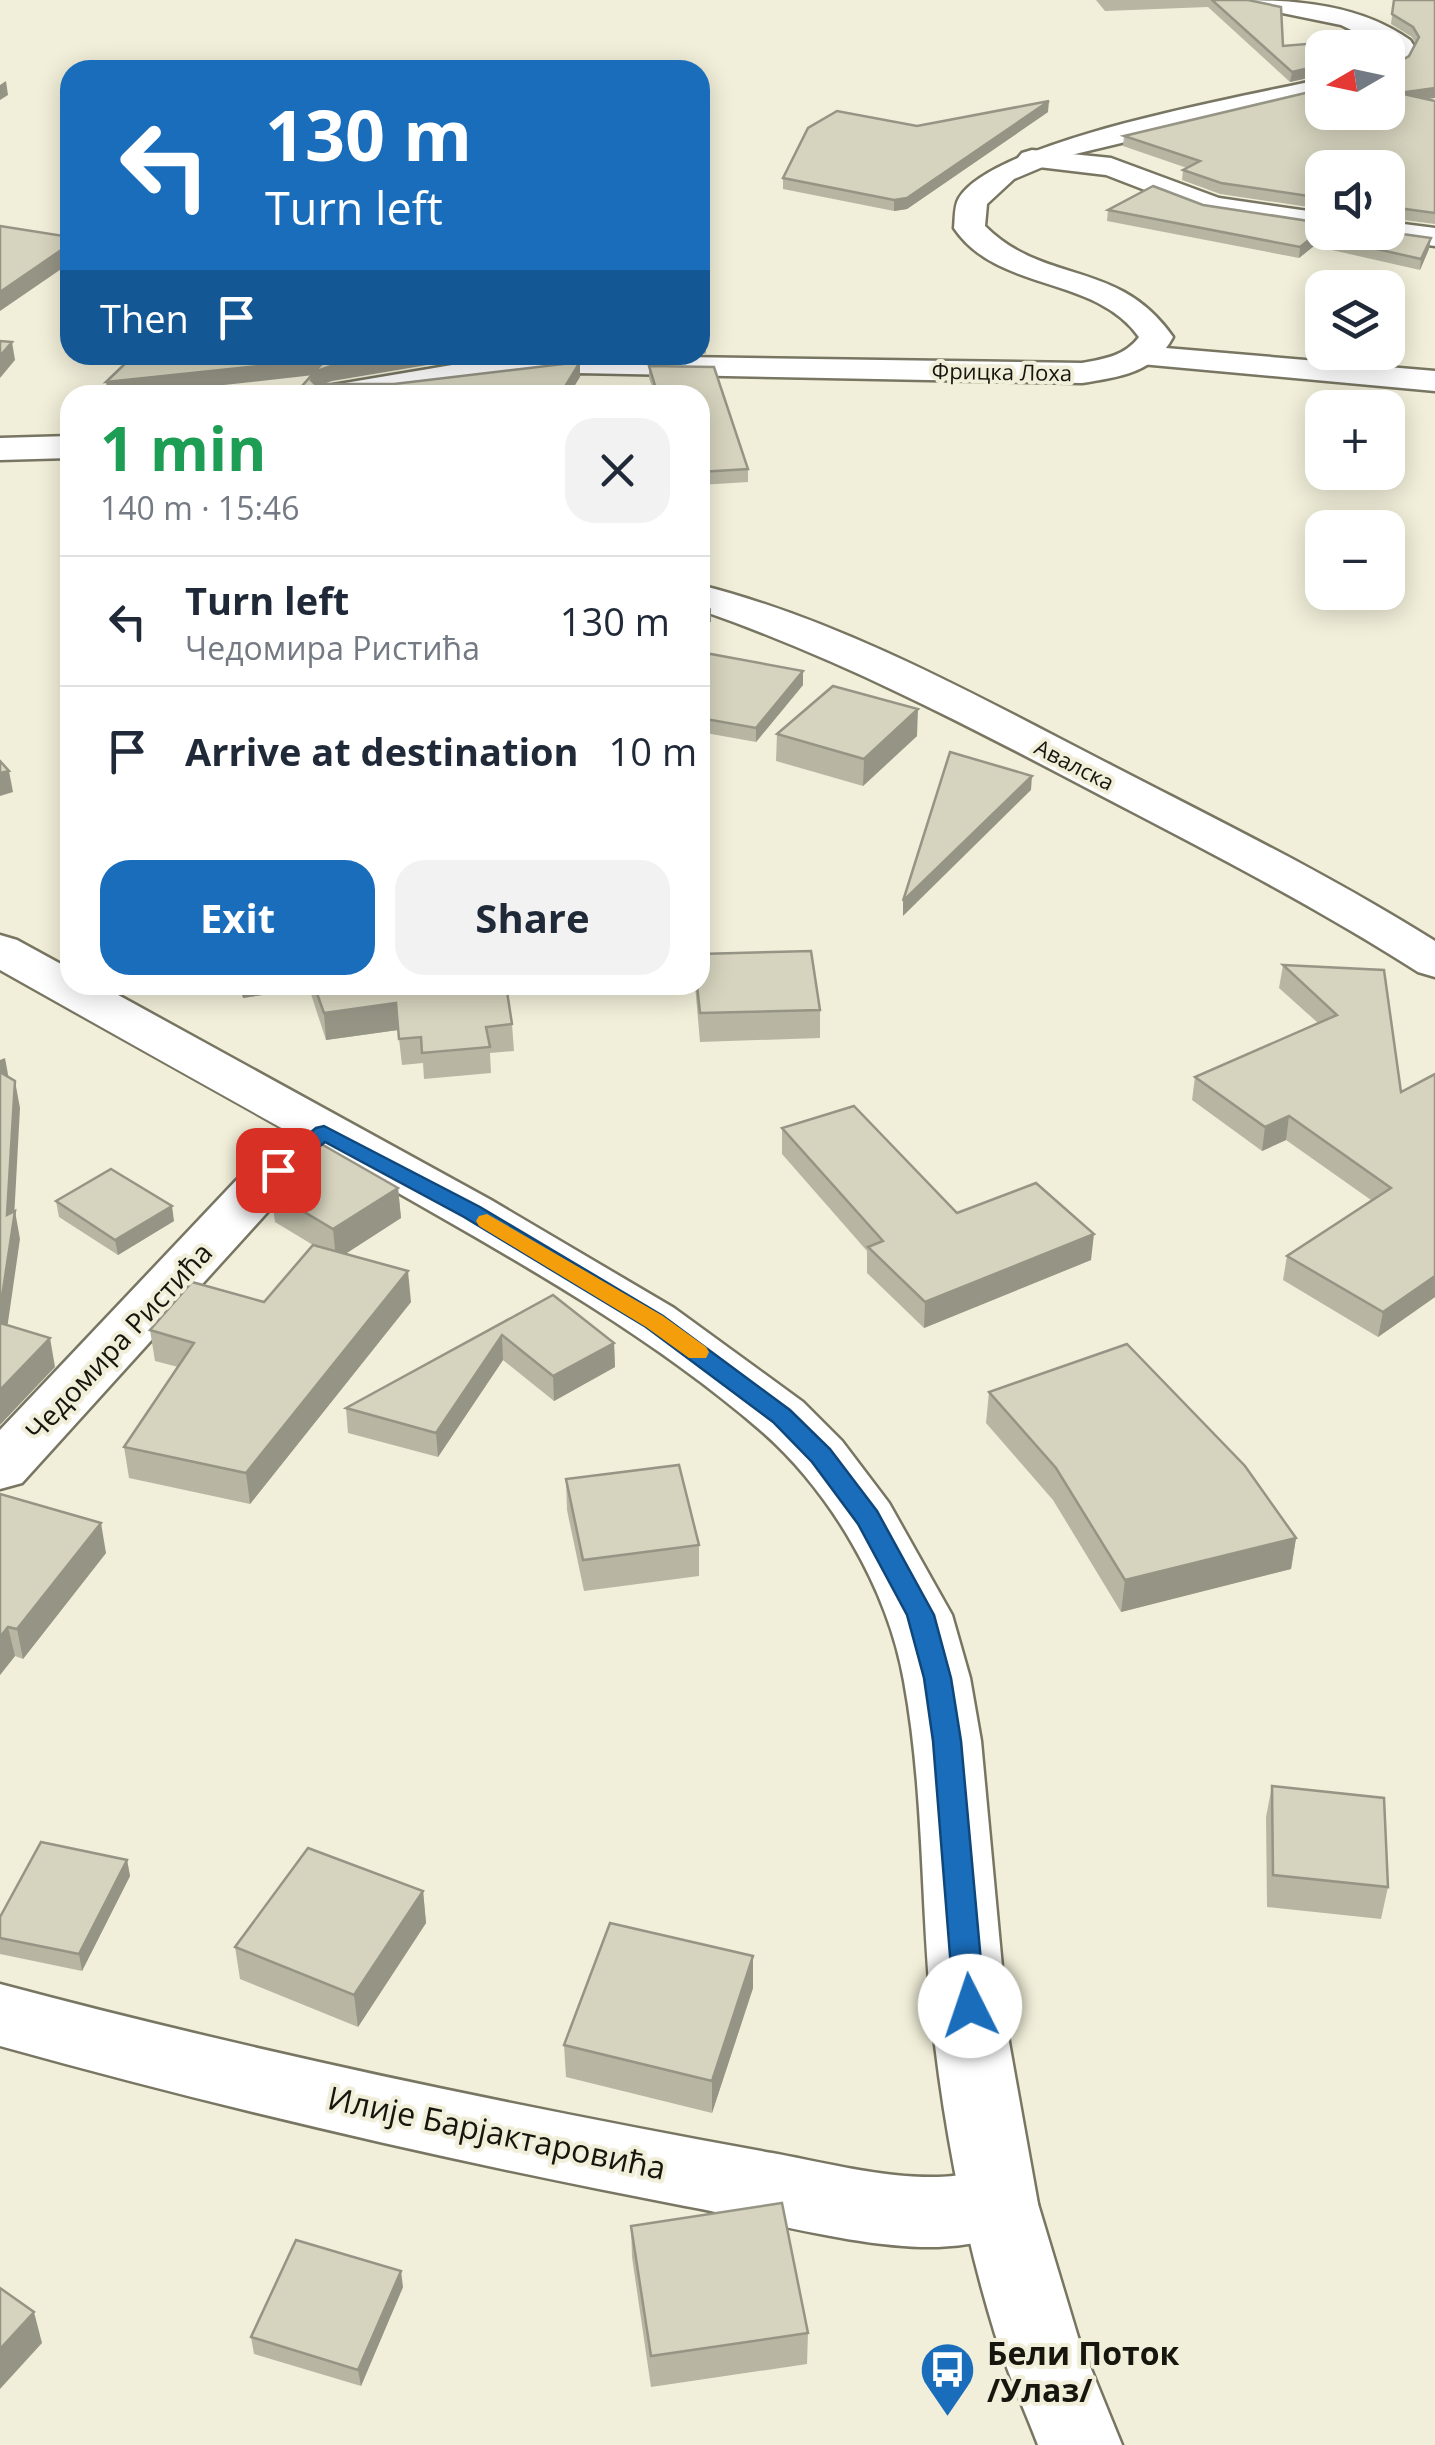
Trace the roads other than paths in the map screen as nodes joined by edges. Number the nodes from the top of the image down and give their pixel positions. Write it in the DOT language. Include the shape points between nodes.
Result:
graph roads {
  1 [pos="1252,0"];
  2 [pos="1372,30"];
  3 [pos="1305,91"];
  4 [pos="1032,159"];
  5 [pos="1305,220"];
  6 [pos="1405,233"];
  7 [pos="1435,237"];
  8 [pos="1142,356"];
  9 [pos="555,365"];
  10 [pos="670,365"];
  11 [pos="1435,381"];
  12 [pos="398,385"];
  13 [pos="60,448"];
  14 [pos="0,449"];
  15 [pos="710,600"];
  16 [pos="0,950"];
  17 [pos="1429,952"];
  18 [pos="60,984"];
  19 [pos="80,995"];
  20 [pos="324,1133"];
  21 [pos="0,1468"];
  22 [pos="0,2015"];
  23 [pos="999,2204"];
  24 [pos="1080,2445"];
  1 -- 2 [label="street"];
  3 -- 4 [label="street"];
  4 -- 5 [label="street" via="1112,167 1213,206"];
  4 -- 8 [label="street" via="985,187 969,208 969,228 1010,261 1133,308 1156,337"];
  6 -- 7 [label="street"];
  8 -- 10 [label="street, Фрицка Лоха" via="1082,374"];
  8 -- 11 [label="street"];
  9 -- 12 [label="street, Фрицка Лоха"];
  13 -- 14 [label="street"];
  15 -- 17 [label="street, Авалска" via="910,681"];
  16 -- 18 [label="street"];
  19 -- 20 [label="street"];
  20 -- 21 [label="street, Чедомира Ристића" via="263,1184"];
  20 -- 23 [label="street" via="654,1321 782,1416 868,1518 920,1615 938,1678 972,2042"];
  22 -- 23 [label="street, Илије Барјактаровића" via="524,2142 865,2204 938,2212"];
  23 -- 24 [label="street" via="1036,2338"];
}
